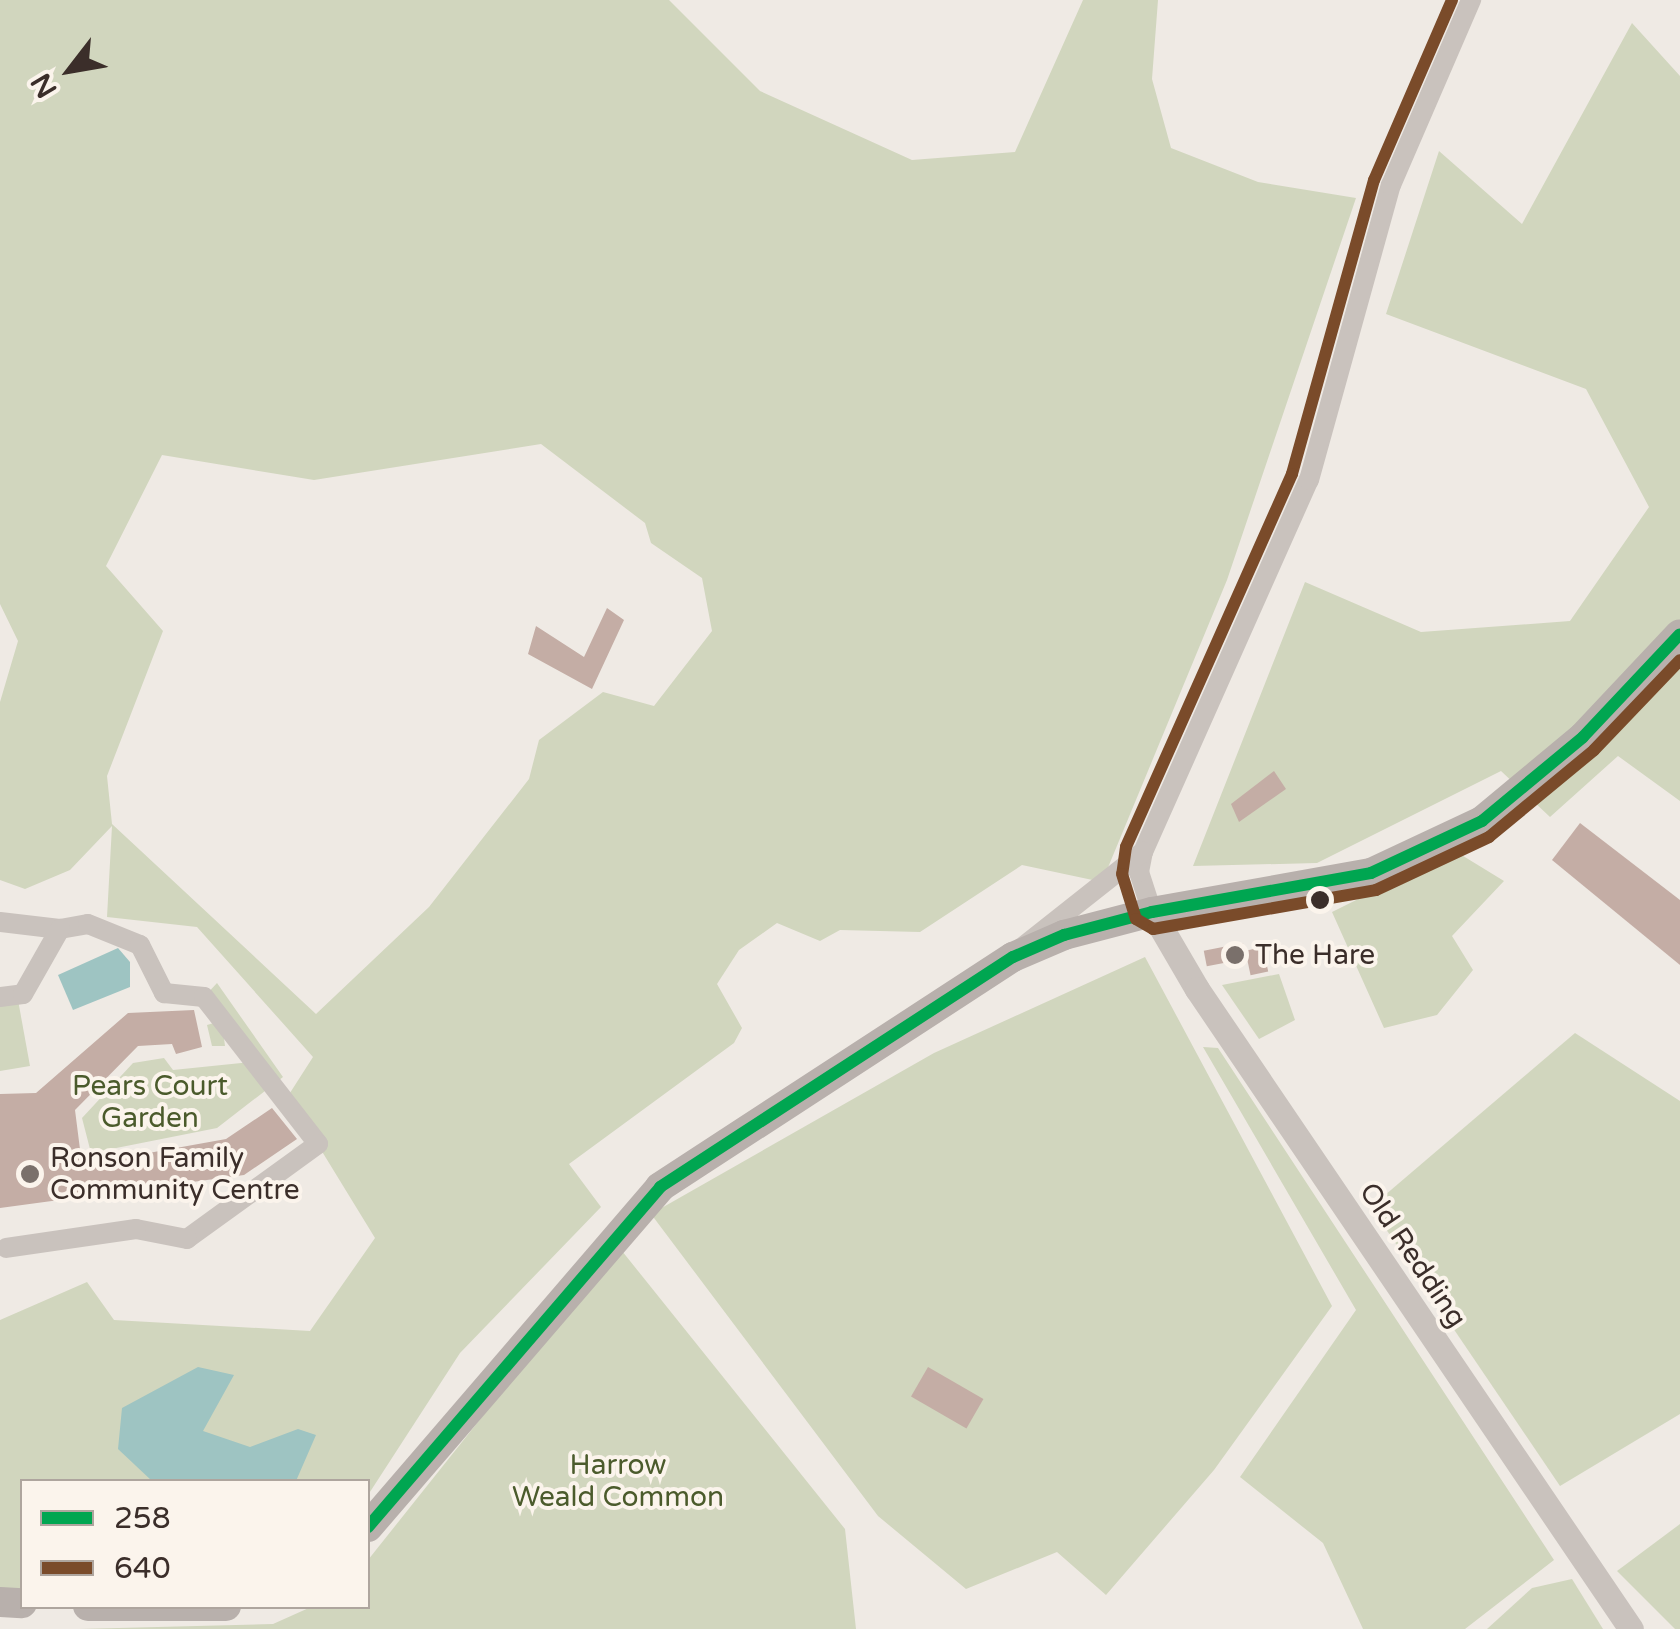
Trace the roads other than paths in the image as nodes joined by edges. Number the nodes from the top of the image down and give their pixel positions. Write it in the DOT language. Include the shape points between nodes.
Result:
graph roads {
  1 [pos="1470,0"];
  2 [pos="1680,634"];
  3 [pos="1143,852"];
  4 [pos="1152,912"];
  5 [pos="0,922"];
  6 [pos="60,929"];
  7 [pos="1013,957"];
  8 [pos="0,996"];
  9 [pos="6,1248"];
  10 [pos="370,1525"];
  11 [pos="1631,1629"];
  1 -- 3 [label="street" via="1391,185 1309,480"];
  2 -- 4 [label="main road" via="1582,738 1482,821 1371,873"];
  3 -- 4 [label="street" via="1139,872"];
  3 -- 7 [label="street" via="1034,933"];
  4 -- 7 [label="main road" via="1064,935"];
  4 -- 11 [label="street, Old Redding" via="1197,989"];
  5 -- 6 [label="street"];
  6 -- 8 [label="street" via="22,994"];
  6 -- 9 [label="street" via="88,924 140,944 164,993 204,997 318,1144 187,1239 136,1229"];
  7 -- 10 [label="main road" via="660,1186"];
}
